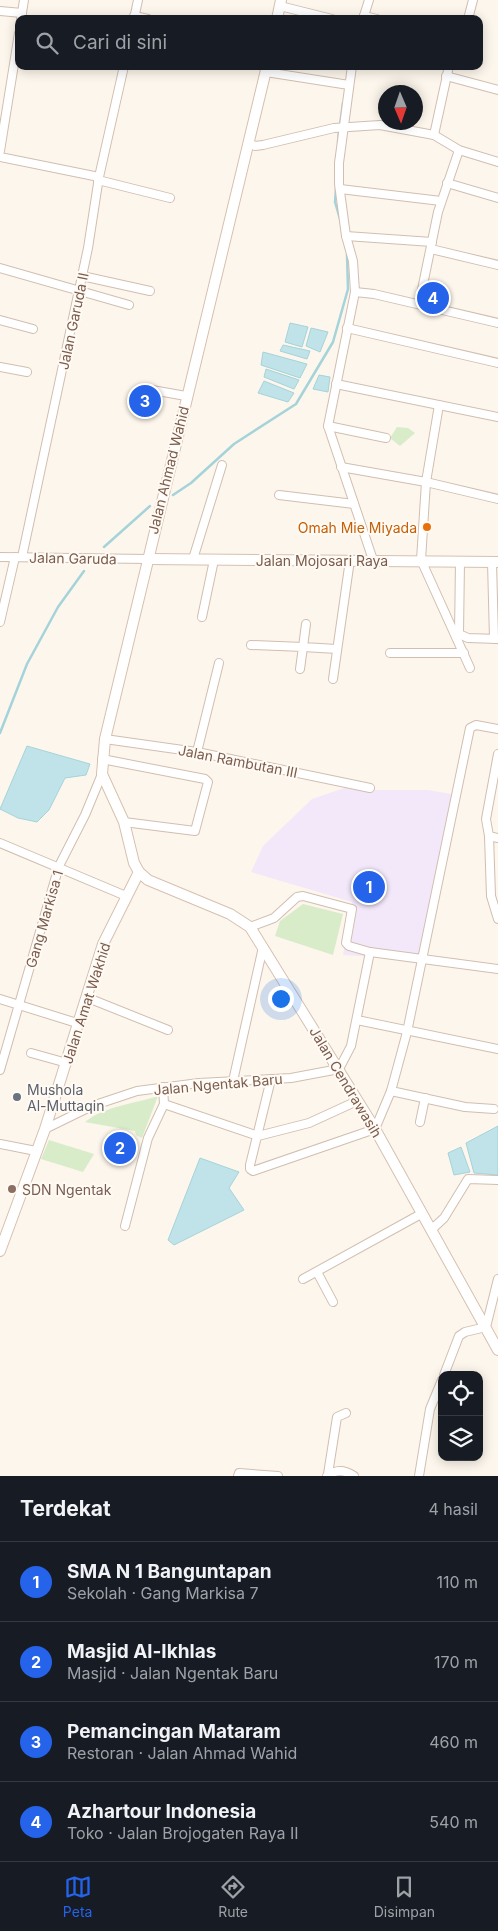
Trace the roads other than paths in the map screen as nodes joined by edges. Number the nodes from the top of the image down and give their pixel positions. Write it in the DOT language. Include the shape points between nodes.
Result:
graph roads {
  1 [pos="24,0"];
  2 [pos="136,0"];
  3 [pos="369,0"];
  4 [pos="473,0"];
  5 [pos="280,3"];
  6 [pos="0,11"];
  7 [pos="17,15"];
  8 [pos="21,15"];
  9 [pos="134,15"];
  10 [pos="319,15"];
  11 [pos="364,15"];
  12 [pos="469,15"];
  13 [pos="15,53"];
  14 [pos="123,70"];
  15 [pos="267,70"];
  16 [pos="272,70"];
  17 [pos="351,70"];
  18 [pos="448,70"];
  19 [pos="446,76"];
  20 [pos="346,85"];
  21 [pos="498,90"];
  22 [pos="3,113"];
  23 [pos="344,126"];
  24 [pos="434,135"];
  25 [pos="248,143"];
  26 [pos="459,150"];
  27 [pos="0,151"];
  28 [pos="0,157"];
  29 [pos="498,162"];
  30 [pos="99,179"];
  31 [pos="447,183"];
  32 [pos="340,189"];
  33 [pos="170,198"];
  34 [pos="498,198"];
  35 [pos="441,201"];
  36 [pos="346,236"];
  37 [pos="432,246"];
  38 [pos="498,266"];
  39 [pos="0,268"];
  40 [pos="82,276"];
  41 [pos="79,290"];
  42 [pos="150,291"];
  43 [pos="355,292"];
  44 [pos="419,304"];
  45 [pos="129,305"];
  46 [pos="0,320"];
  47 [pos="498,323"];
  48 [pos="348,328"];
  49 [pos="33,329"];
  50 [pos="498,363"];
  51 [pos="0,367"];
  52 [pos="26,372"];
  53 [pos="336,384"];
  54 [pos="152,390"];
  55 [pos="186,396"];
  56 [pos="439,405"];
  57 [pos="498,417"];
  58 [pos="328,426"];
  59 [pos="386,438"];
  60 [pos="222,465"];
  61 [pos="341,466"];
  62 [pos="426,482"];
  63 [pos="279,496"];
  64 [pos="498,499"];
  65 [pos="354,504"];
  66 [pos="0,557"];
  67 [pos="18,557"];
  68 [pos="147,559"];
  69 [pos="192,559"];
  70 [pos="214,560"];
  71 [pos="350,560"];
  72 [pos="373,560"];
  73 [pos="421,560"];
  74 [pos="460,561"];
  75 [pos="495,562"];
  76 [pos="202,617"];
  77 [pos="0,622"];
  78 [pos="306,624"];
  79 [pos="496,639"];
  80 [pos="251,645"];
  81 [pos="302,647"];
  82 [pos="337,649"];
  83 [pos="390,653"];
  84 [pos="464,653"];
  85 [pos="219,663"];
  86 [pos="470,668"];
  87 [pos="300,669"];
  88 [pos="333,679"];
  89 [pos="498,729"];
  90 [pos="105,739"];
  91 [pos="197,752"];
  92 [pos="498,754"];
  93 [pos="102,759"];
  94 [pos="497,766"];
  95 [pos="102,774"];
  96 [pos="370,788"];
  97 [pos="489,802"];
  98 [pos="498,804"];
  99 [pos="124,822"];
  100 [pos="489,836"];
  101 [pos="498,838"];
  102 [pos="0,843"];
  103 [pos="59,866"];
  104 [pos="139,872"];
  105 [pos="126,896"];
  106 [pos="498,919"];
  107 [pos="250,927"];
  108 [pos="263,947"];
  109 [pos="370,952"];
  110 [pos="422,958"];
  111 [pos="498,969"];
  112 [pos="88,998"];
  113 [pos="0,1000"];
  114 [pos="19,1005"];
  115 [pos="357,1020"];
  116 [pos="80,1024"];
  117 [pos="168,1030"];
  118 [pos="407,1032"];
  119 [pos="3,1049"];
  120 [pos="498,1049"];
  121 [pos="31,1053"];
  122 [pos="67,1063"];
  123 [pos="339,1068"];
  124 [pos="0,1070"];
  125 [pos="271,1079"];
  126 [pos="233,1081"];
  127 [pos="163,1087"];
  128 [pos="392,1091"];
  129 [pos="424,1098"];
  130 [pos="357,1100"];
  131 [pos="164,1104"];
  132 [pos="494,1109"];
  133 [pos="420,1122"];
  134 [pos="45,1129"];
  135 [pos="375,1129"];
  136 [pos="258,1136"];
  137 [pos="0,1144"];
  138 [pos="36,1151"];
  139 [pos="498,1180"];
  140 [pos="421,1214"];
  141 [pos="125,1226"];
  142 [pos="431,1230"];
  143 [pos="0,1251"];
  144 [pos="317,1272"];
  145 [pos="303,1279"];
  146 [pos="498,1279"];
  147 [pos="333,1302"];
  148 [pos="486,1327"];
  149 [pos="498,1350"];
  150 [pos="446,1371"];
  151 [pos="438,1390"];
  152 [pos="346,1413"];
  153 [pos="327,1475"];
  154 [pos="238,1476"];
  155 [pos="278,1476"];
  156 [pos="354,1476"];
  157 [pos="419,1476"];
  1 -- 8 [label="street"];
  2 -- 9 [label="street"];
  3 -- 11 [label="street"];
  4 -- 12 [label="street"];
  5 -- 10 [label="street"];
  6 -- 7 [label="street"];
  13 -- 22 [label="street"];
  14 -- 30 [label="street, Jalan Garuda II"];
  15 -- 25 [label="street, Jalan Ahmad Wahid"];
  16 -- 20 [label="street"];
  17 -- 20 [label="street"];
  18 -- 19 [label="street"];
  19 -- 21 [label="street"];
  19 -- 24 [label="street"];
  20 -- 23 [label="street"];
  22 -- 27 [label="street"];
  23 -- 24 [label="street" via="380,125"];
  23 -- 25 [label="street" via="263,146"];
  23 -- 32 [label="street" via="339,163"];
  24 -- 26 [label="street"];
  25 -- 55 [label="street, Jalan Ahmad Wahid"];
  26 -- 29 [label="street"];
  26 -- 31 [label="street"];
  28 -- 30 [label="street"];
  30 -- 33 [label="street"];
  30 -- 40 [label="street, Jalan Garuda II"];
  31 -- 34 [label="street"];
  31 -- 35 [label="street"];
  32 -- 35 [label="street"];
  32 -- 36 [label="street"];
  35 -- 37 [label="street"];
  36 -- 37 [label="street"];
  36 -- 43 [label="street"];
  37 -- 38 [label="street"];
  37 -- 44 [label="street"];
  39 -- 41 [label="street"];
  40 -- 41 [label="street, Jalan Garuda II"];
  40 -- 42 [label="street"];
  41 -- 45 [label="street"];
  41 -- 67 [label="street, Jalan Garuda II"];
  43 -- 44 [label="street"];
  43 -- 48 [label="street"];
  44 -- 47 [label="street"];
  46 -- 49 [label="street"];
  48 -- 50 [label="street"];
  48 -- 53 [label="street"];
  51 -- 52 [label="street"];
  53 -- 56 [label="street"];
  53 -- 58 [label="street"];
  54 -- 55 [label="street"];
  55 -- 68 [label="street, Jalan Ahmad Wahid"];
  56 -- 57 [label="street"];
  56 -- 62 [label="street"];
  58 -- 59 [label="street"];
  58 -- 61 [label="street"];
  60 -- 69 [label="street"];
  61 -- 62 [label="street"];
  61 -- 65 [label="street"];
  62 -- 64 [label="street"];
  62 -- 73 [label="street"];
  63 -- 65 [label="street"];
  65 -- 72 [label="street"];
  66 -- 67 [label="street, Jalan Garuda"];
  67 -- 68 [label="street, Jalan Garuda"];
  67 -- 77 [label="street, Jalan Garuda II"];
  68 -- 69 [label="street, Jalan Mojosari Raya"];
  68 -- 90 [label="street, Jalan Ahmad Wahid"];
  69 -- 70 [label="street, Jalan Mojosari Raya"];
  70 -- 71 [label="street, Jalan Mojosari Raya"];
  70 -- 76 [label="street"];
  71 -- 72 [label="street, Jalan Mojosari Raya"];
  71 -- 82 [label="street"];
  72 -- 73 [label="street, Jalan Mojosari Raya"];
  73 -- 74 [label="street, Jalan Mojosari Raya"];
  73 -- 84 [label="street"];
  74 -- 75 [label="street, Jalan Mojosari Raya"];
  74 -- 79 [label="street" via="459,634 468,638"];
  75 -- 79 [label="street"];
  78 -- 81 [label="street"];
  80 -- 81 [label="street"];
  81 -- 82 [label="street"];
  81 -- 87 [label="street"];
  82 -- 88 [label="street"];
  83 -- 84 [label="street"];
  84 -- 86 [label="street"];
  85 -- 91 [label="street"];
  89 -- 110 [label="street" via="476,725 470,728"];
  90 -- 91 [label="street, Jalan Rambutan III"];
  90 -- 93 [label="street, Jalan Ahmad Wahid"];
  91 -- 96 [label="street, Jalan Rambutan III"];
  92 -- 94 [label="street"];
  93 -- 95 [label="street, Jalan Ahmad Wahid"];
  93 -- 99 [label="street" via="208,782 195,831"];
  94 -- 97 [label="street"];
  95 -- 99 [label="street, Jalan Ahmad Wahid"];
  95 -- 103 [label="street, Gang Markisa 1"];
  97 -- 98 [label="street"];
  97 -- 100 [label="street" via="486,819"];
  99 -- 104 [label="street, Jalan Ahmad Wahid"];
  100 -- 101 [label="street"];
  100 -- 106 [label="street" via="491,896"];
  102 -- 103 [label="street"];
  103 -- 105 [label="street"];
  103 -- 114 [label="street, Gang Markisa 1"];
  104 -- 105 [label="street, Jalan Amat Wakhid"];
  104 -- 107 [label="street, Jalan Cendrawasih" via="148,880 230,914"];
  105 -- 112 [label="street, Jalan Amat Wakhid" via="103,944"];
  107 -- 108 [label="street, Jalan Cendrawasih"];
  107 -- 109 [label="street" via="274,918 297,897 307,896 352,909 347,945"];
  108 -- 123 [label="street, Jalan Cendrawasih"];
  108 -- 126 [label="street"];
  109 -- 110 [label="street"];
  109 -- 115 [label="street"];
  110 -- 111 [label="street"];
  110 -- 118 [label="street"];
  112 -- 116 [label="street, Jalan Amat Wakhid"];
  112 -- 117 [label="street"];
  113 -- 114 [label="street"];
  114 -- 116 [label="street"];
  114 -- 119 [label="street, Gang Markisa 1"];
  115 -- 118 [label="street"];
  115 -- 123 [label="street" via="351,1049"];
  116 -- 122 [label="street, Jalan Amat Wakhid"];
  118 -- 120 [label="street"];
  118 -- 128 [label="street"];
  119 -- 124 [label="street, Gang Markisa 1"];
  121 -- 122 [label="street"];
  122 -- 134 [label="street, Jalan Amat Wakhid"];
  123 -- 125 [label="street, Jalan Ngentak Baru"];
  123 -- 130 [label="street, Jalan Cendrawasih"];
  125 -- 126 [label="street, Jalan Ngentak Baru"];
  125 -- 136 [label="street"];
  126 -- 127 [label="street, Jalan Ngentak Baru"];
  127 -- 131 [label="street"];
  127 -- 134 [label="street, Jalan Ngentak Baru" via="137,1091 92,1106"];
  128 -- 129 [label="street"];
  128 -- 135 [label="street"];
  129 -- 132 [label="street" via="465,1107"];
  129 -- 133 [label="street"];
  130 -- 135 [label="street, Jalan Cendrawasih"];
  130 -- 136 [label="street" via="309,1123"];
  131 -- 136 [label="street"];
  131 -- 141 [label="street" via="148,1138"];
  134 -- 138 [label="street, Jalan Amat Wakhid"];
  135 -- 136 [label="street" via="253,1171 250,1164"];
  135 -- 140 [label="street, Jalan Cendrawasih"];
  137 -- 138 [label="street"];
  138 -- 143 [label="street, Jalan Amat Wakhid"];
  139 -- 142 [label="street" via="468,1179 444,1218"];
  140 -- 142 [label="street, Jalan Cendrawasih"];
  140 -- 144 [label="street"];
  142 -- 148 [label="street, Jalan Cendrawasih"];
  144 -- 145 [label="street"];
  144 -- 147 [label="street"];
  146 -- 148 [label="street"];
  148 -- 149 [label="street, Jalan Cendrawasih"];
  148 -- 150 [label="street" via="459,1336"];
  151 -- 157 [label="street" via="430,1409"];
  152 -- 153 [label="street" via="337,1417"];
  153 -- 156 [label="street" via="334,1471 347,1471"];
  154 -- 155 [label="street" via="245,1472"];
}
